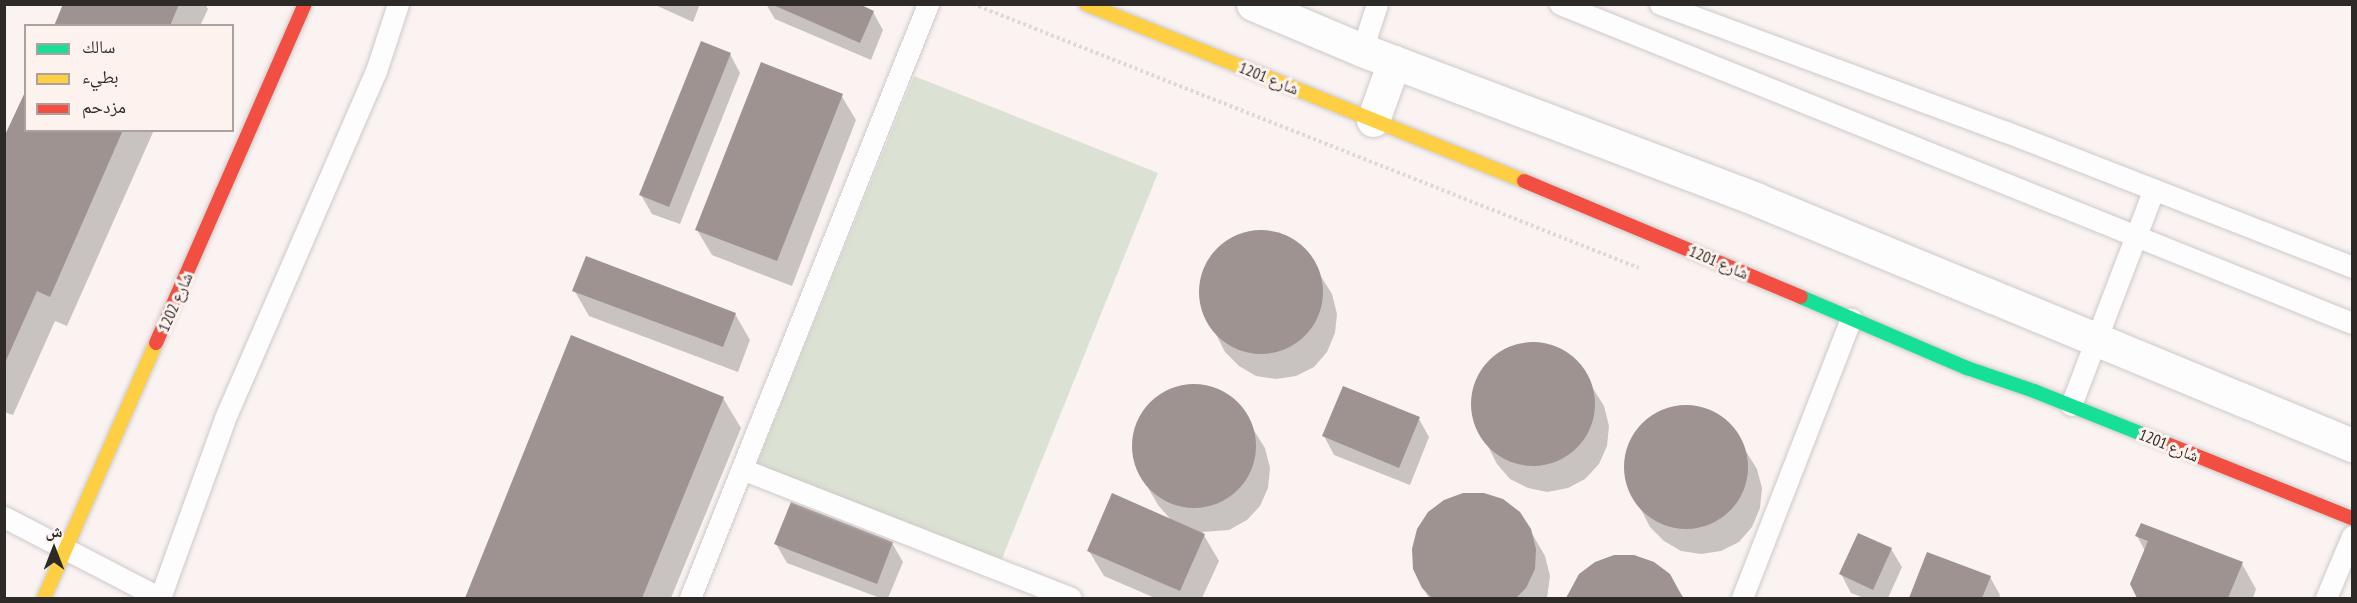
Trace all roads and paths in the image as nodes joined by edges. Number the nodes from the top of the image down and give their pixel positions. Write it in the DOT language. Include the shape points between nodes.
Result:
graph roads {
  1 [pos="305,4"];
  2 [pos="398,4"];
  3 [pos="928,4"];
  4 [pos="973,4"];
  5 [pos="1086,4"];
  6 [pos="1253,4"];
  7 [pos="1377,4"];
  8 [pos="1560,4"];
  9 [pos="1660,4"];
  10 [pos="1362,50"];
  11 [pos="1394,62"];
  12 [pos="1373,120"];
  13 [pos="2154,189"];
  14 [pos="2137,237"];
  15 [pos="2352,267"];
  16 [pos="1646,271"];
  17 [pos="1851,319"];
  18 [pos="2352,323"];
  19 [pos="2097,341"];
  20 [pos="2071,405"];
  21 [pos="2352,445"];
  22 [pos="742,469"];
  23 [pos="4,517"];
  24 [pos="2352,518"];
  25 [pos="2352,537"];
  26 [pos="67,548"];
  27 [pos="44,598"];
  28 [pos="160,598"];
  29 [pos="690,598"];
  30 [pos="1071,598"];
  31 [pos="1742,598"];
  32 [pos="2326,598"];
  1 -- 26 [label="street, شارع 1202"];
  2 -- 28 [label="lane" via="376,71 225,418"];
  3 -- 22 [label="lane"];
  4 -- 16 [label="path"];
  5 -- 12 [label="street, شارع 1201"];
  6 -- 10 [label="street"];
  7 -- 10 [label="lane"];
  8 -- 14 [label="lane"];
  9 -- 13 [label="lane"];
  10 -- 11 [label="street"];
  11 -- 12 [label="street"];
  11 -- 19 [label="street" via="1758,200"];
  12 -- 17 [label="street, شارع 1201"];
  13 -- 14 [label="lane"];
  13 -- 15 [label="lane"];
  14 -- 18 [label="lane"];
  14 -- 19 [label="lane"];
  17 -- 20 [label="street, شارع 1201" via="1967,368"];
  17 -- 31 [label="lane"];
  19 -- 20 [label="lane"];
  19 -- 21 [label="street"];
  20 -- 24 [label="street, شارع 1201"];
  22 -- 29 [label="lane"];
  22 -- 30 [label="lane"];
  23 -- 26 [label="lane"];
  25 -- 32 [label="lane"];
  26 -- 27 [label="street, شارع 1202"];
  26 -- 28 [label="lane"];
}
